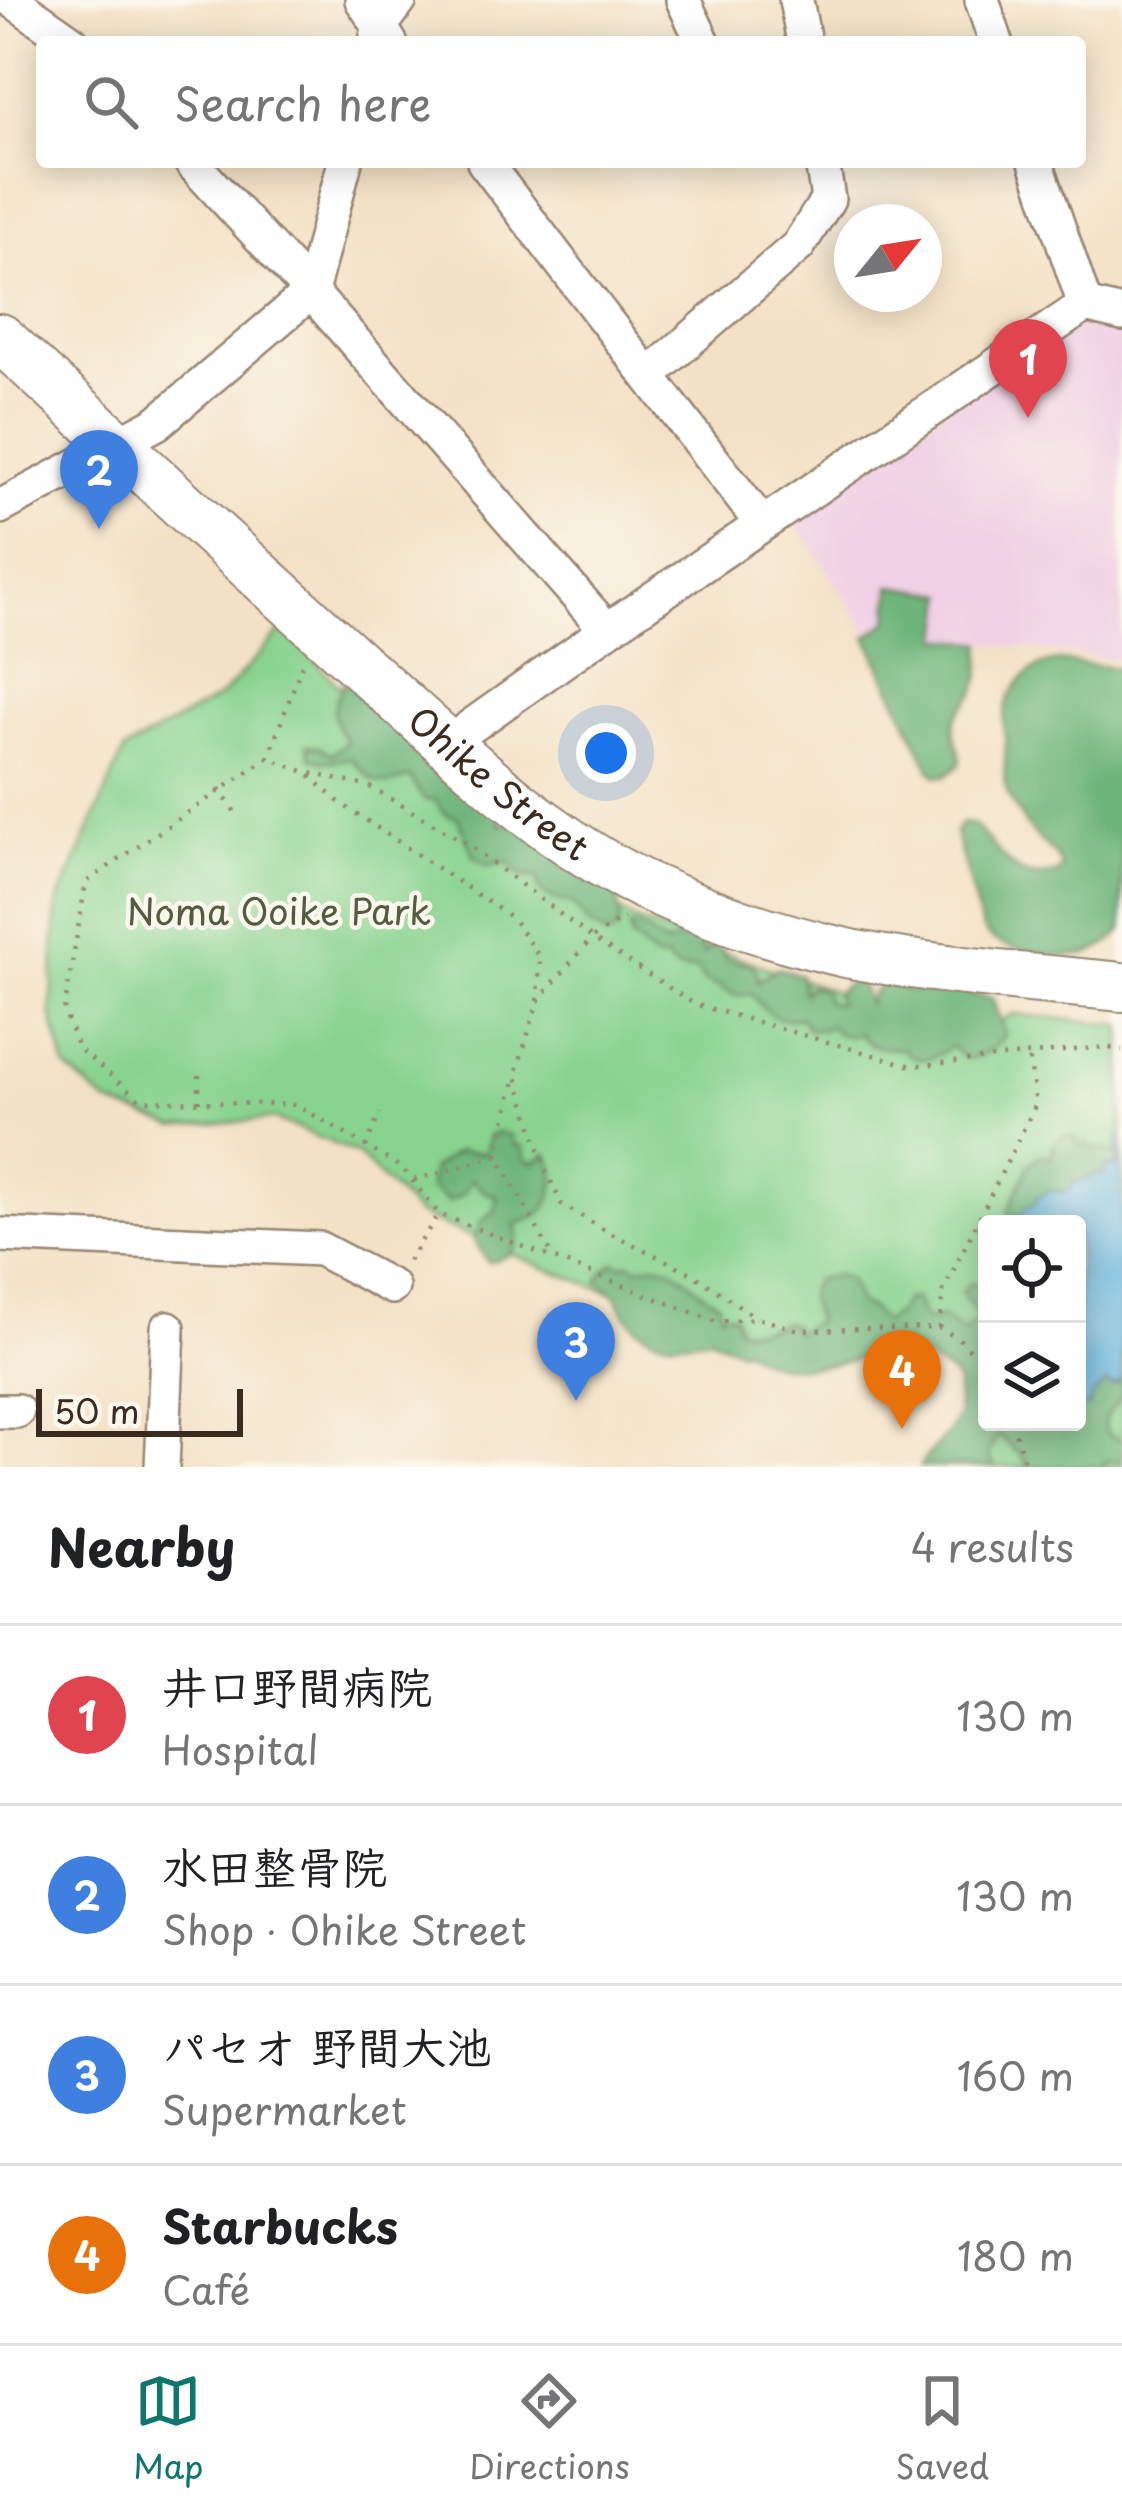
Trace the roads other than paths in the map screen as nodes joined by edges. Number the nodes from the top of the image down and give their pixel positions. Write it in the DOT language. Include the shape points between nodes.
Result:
graph roads {
  1 [pos="12,0"];
  2 [pos="400,0"];
  3 [pos="683,0"];
  4 [pos="796,0"];
  5 [pos="982,0"];
  6 [pos="377,28"];
  7 [pos="63,36"];
  8 [pos="700,36"];
  9 [pos="803,36"];
  10 [pos="994,36"];
  11 [pos="197,168"];
  12 [pos="343,168"];
  13 [pos="489,168"];
  14 [pos="823,168"];
  15 [pos="1038,168"];
  16 [pos="311,292"];
  17 [pos="1085,305"];
  18 [pos="1122,314"];
  19 [pos="0,338"];
  20 [pos="650,375"];
  21 [pos="118,446"];
  22 [pos="0,507"];
  23 [pos="762,524"];
  24 [pos="607,629"];
  25 [pos="451,747"];
  26 [pos="1121,976"];
  27 [pos="0,1235"];
  28 [pos="392,1286"];
  29 [pos="168,1328"];
  30 [pos="162,1467"];
  1 -- 7 [label="street"];
  2 -- 6 [label="street"];
  3 -- 8 [label="street"];
  4 -- 9 [label="street"];
  5 -- 10 [label="street"];
  11 -- 16 [label="street"];
  12 -- 16 [label="street"];
  13 -- 20 [label="street"];
  14 -- 20 [label="street" via="828,199 799,246"];
  15 -- 17 [label="street"];
  16 -- 21 [label="street" via="157,423"];
  16 -- 24 [label="street"];
  17 -- 18 [label="street"];
  17 -- 23 [label="street"];
  19 -- 21 [label="street, Ohike Street"];
  20 -- 23 [label="street"];
  21 -- 22 [label="street"];
  21 -- 25 [label="street, Ohike Street"];
  23 -- 24 [label="street"];
  24 -- 25 [label="street"];
  25 -- 26 [label="street, Ohike Street" via="580,849 642,884 762,930 907,963"];
  27 -- 28 [label="street" via="320,1249"];
  29 -- 30 [label="street"];
}
